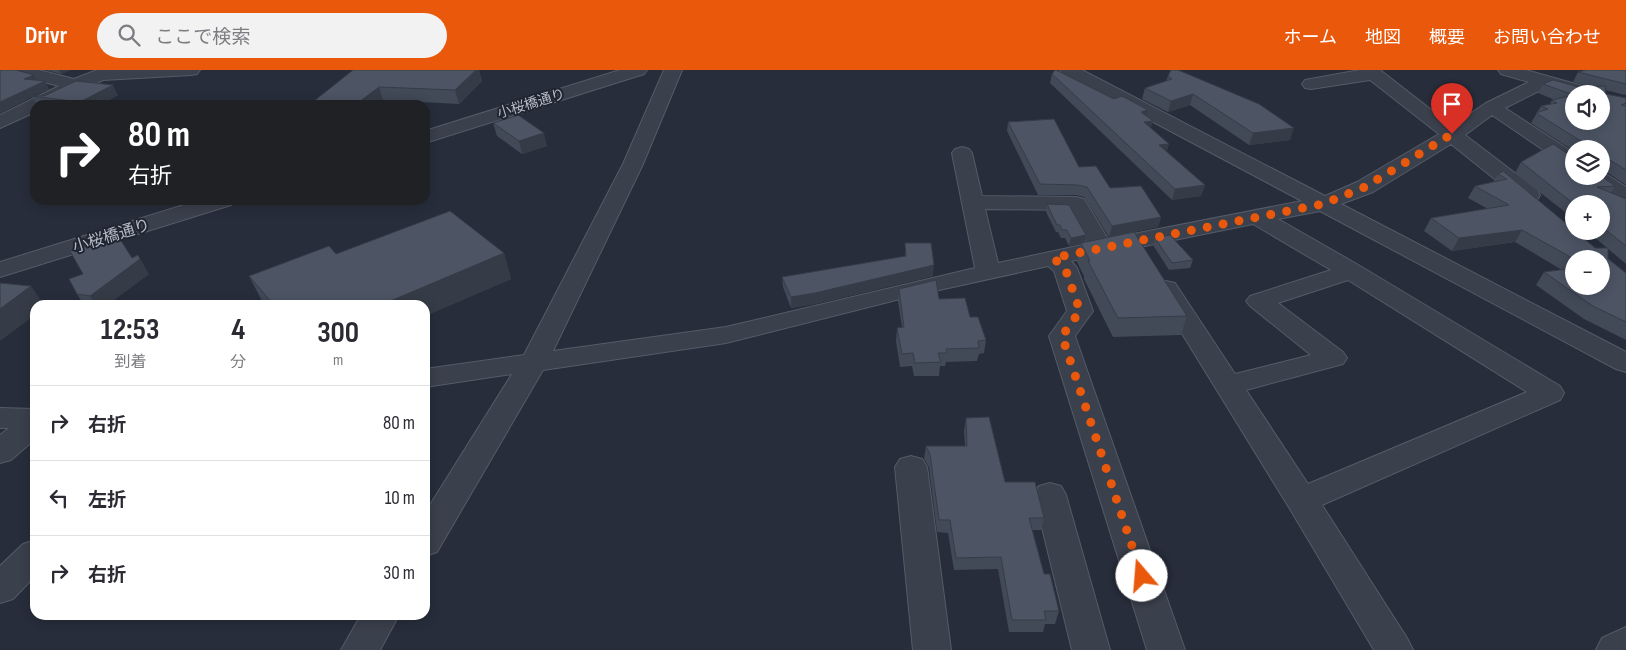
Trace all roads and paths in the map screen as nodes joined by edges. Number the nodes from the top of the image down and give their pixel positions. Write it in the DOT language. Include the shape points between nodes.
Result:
graph roads {
  1 [pos="19,70"];
  2 [pos="191,70"];
  3 [pos="638,70"];
  4 [pos="673,70"];
  5 [pos="1069,70"];
  6 [pos="1507,70"];
  7 [pos="1371,72"];
  8 [pos="106,73"];
  9 [pos="1545,81"];
  10 [pos="1311,84"];
  11 [pos="75,85"];
  12 [pos="1565,87"];
  13 [pos="44,100"];
  14 [pos="30,107"];
  15 [pos="1492,107"];
  16 [pos="2,120"];
  17 [pos="1452,134"];
  18 [pos="430,135"];
  19 [pos="962,153"];
  20 [pos="1565,156"];
  21 [pos="1608,185"];
  22 [pos="1626,197"];
  23 [pos="973,202"];
  24 [pos="1323,204"];
  25 [pos="207,205"];
  26 [pos="1546,210"];
  27 [pos="1257,217"];
  28 [pos="1136,240"];
  29 [pos="1101,248"];
  30 [pos="1053,258"];
  31 [pos="0,270"];
  32 [pos="988,272"];
  33 [pos="1351,272"];
  34 [pos="534,362"];
  35 [pos="1626,363"];
  36 [pos="430,377"];
  37 [pos="1228,385"];
  38 [pos="0,418"];
  39 [pos="30,419"];
  40 [pos="30,427"];
  41 [pos="0,452"];
  42 [pos="911,467"];
  43 [pos="1050,495"];
  44 [pos="1302,500"];
  45 [pos="430,534"];
  46 [pos="30,559"];
  47 [pos="0,588"];
  48 [pos="378,620"];
  49 [pos="1626,644"];
  50 [pos="360,650"];
  51 [pos="932,650"];
  52 [pos="1091,650"];
  53 [pos="1166,650"];
  54 [pos="1394,650"];
  55 [pos="1615,650"];
  1 -- 11 [label="street"];
  2 -- 8 [label="street"];
  3 -- 18 [label="street, 小桜橋通り"];
  4 -- 34 [label="street" via="632,164"];
  5 -- 24 [label="street"];
  6 -- 9 [label="street"];
  7 -- 10 [label="street"];
  7 -- 17 [label="street"];
  8 -- 11 [label="street"];
  9 -- 12 [label="street"];
  9 -- 15 [label="street"];
  11 -- 13 [label="street"];
  14 -- 16 [label="street"];
  15 -- 17 [label="street"];
  15 -- 20 [label="street"];
  17 -- 24 [label="street" via="1365,187"];
  17 -- 26 [label="street"];
  19 -- 23 [label="street"];
  21 -- 22 [label="street"];
  23 -- 29 [label="street" via="1076,204"];
  23 -- 32 [label="street"];
  24 -- 27 [label="street"];
  24 -- 35 [label="street"];
  25 -- 31 [label="street, 小桜橋通り"];
  27 -- 28 [label="street"];
  27 -- 33 [label="street"];
  28 -- 29 [label="street"];
  28 -- 37 [label="street"];
  29 -- 30 [label="street"];
  30 -- 32 [label="street"];
  30 -- 53 [label="street" via="1065,268 1080,311 1062,336"];
  32 -- 34 [label="street" via="726,335"];
  33 -- 37 [label="street" via="1259,301 1334,358"];
  33 -- 44 [label="street" via="1550,393"];
  34 -- 36 [label="street"];
  34 -- 45 [label="street"];
  37 -- 44 [label="street"];
  38 -- 39 [label="street"];
  40 -- 41 [label="street"];
  42 -- 51 [label="street"];
  43 -- 52 [label="street"];
  44 -- 54 [label="street"];
  46 -- 47 [label="street"];
  48 -- 50 [label="street"];
  49 -- 55 [label="street"];
}
